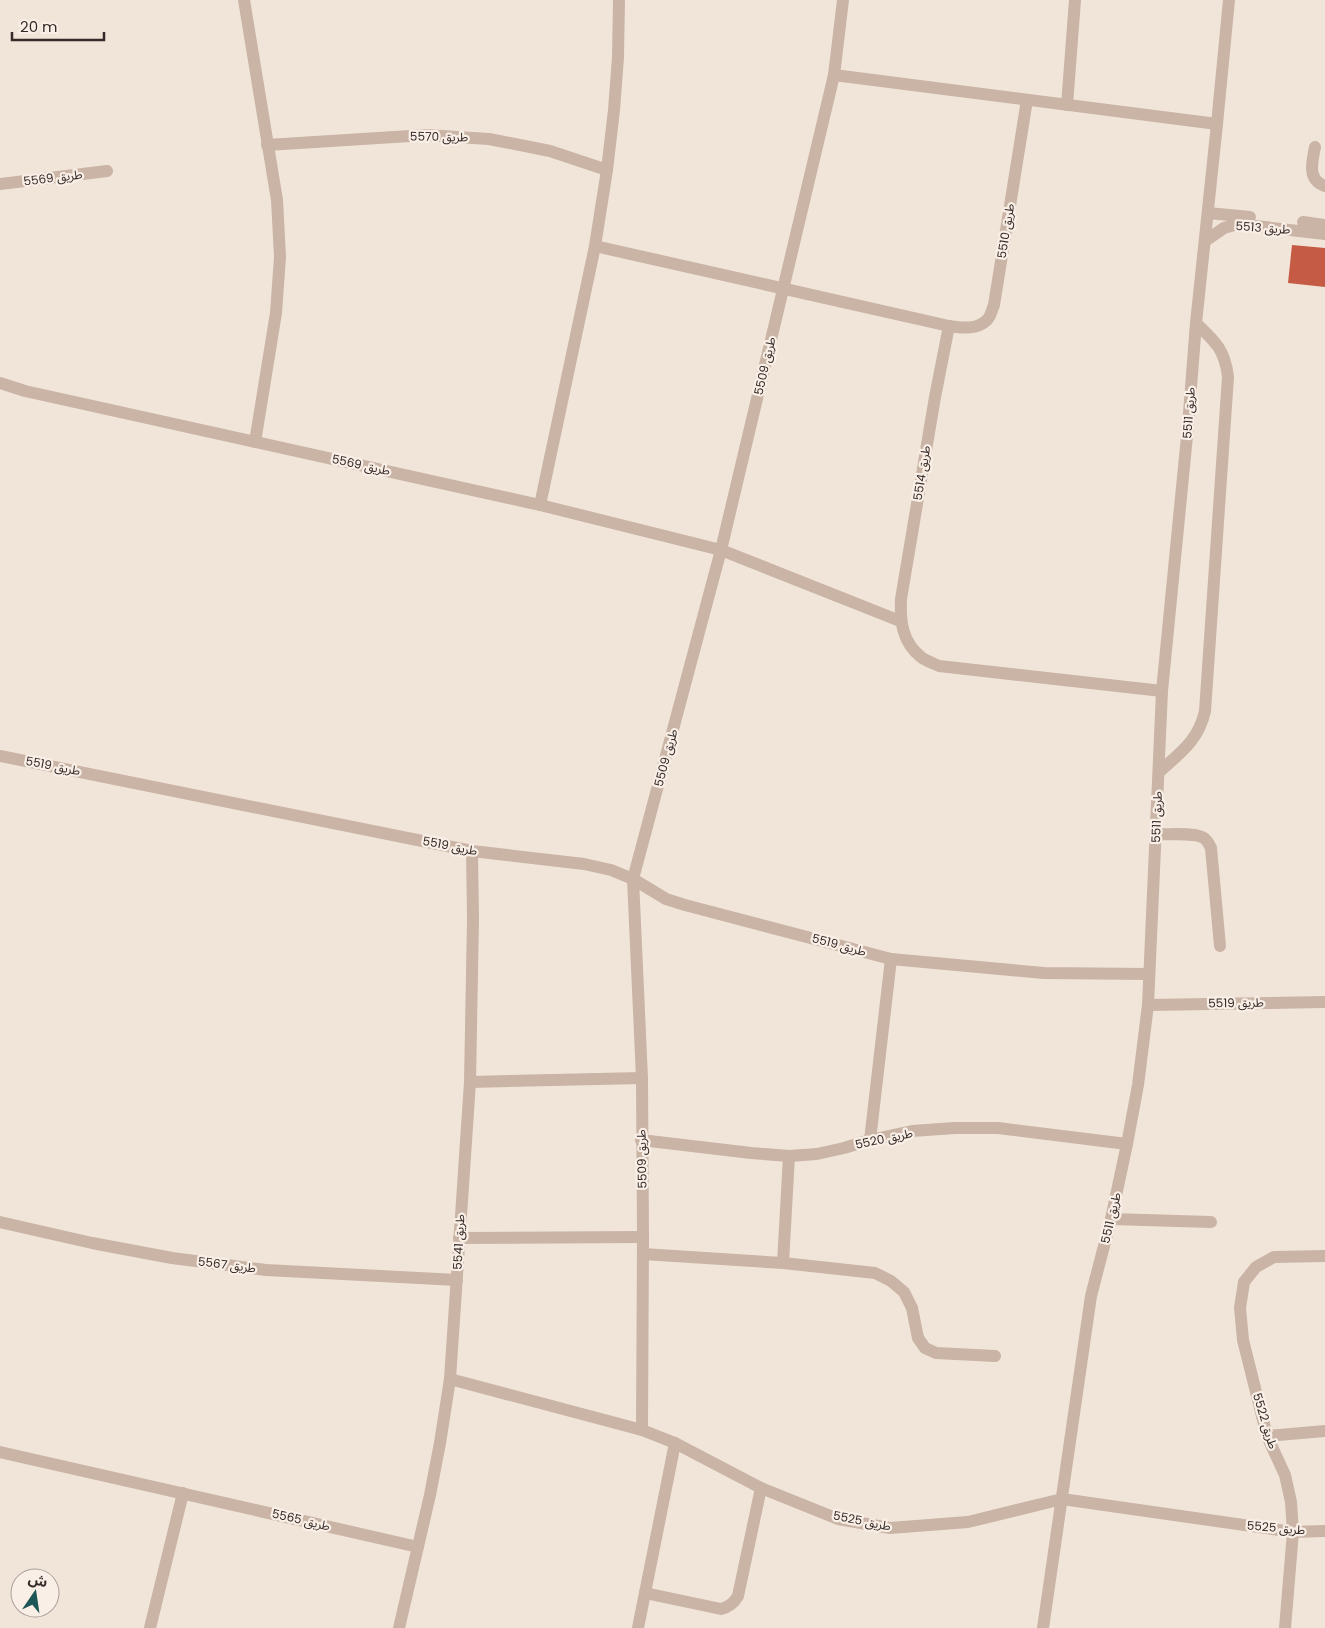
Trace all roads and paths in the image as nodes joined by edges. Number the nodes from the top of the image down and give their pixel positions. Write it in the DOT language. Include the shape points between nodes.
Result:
graph roads {
  1 [pos="244,0"];
  2 [pos="619,0"];
  3 [pos="843,0"];
  4 [pos="1075,0"];
  5 [pos="1229,0"];
  6 [pos="834,74"];
  7 [pos="1027,100"];
  8 [pos="1067,105"];
  9 [pos="1217,124"];
  10 [pos="267,145"];
  11 [pos="1315,147"];
  12 [pos="607,170"];
  13 [pos="106,171"];
  14 [pos="0,184"];
  15 [pos="1325,186"];
  16 [pos="1208,213"];
  17 [pos="1325,225"];
  18 [pos="1325,234"];
  19 [pos="1205,241"];
  20 [pos="595,246"];
  21 [pos="783,290"];
  22 [pos="1196,323"];
  23 [pos="949,326"];
  24 [pos="0,383"];
  25 [pos="255,442"];
  26 [pos="540,505"];
  27 [pos="721,550"];
  28 [pos="900,621"];
  29 [pos="1162,691"];
  30 [pos="0,756"];
  31 [pos="1159,772"];
  32 [pos="1157,834"];
  33 [pos="472,851"];
  34 [pos="633,878"];
  35 [pos="1220,946"];
  36 [pos="891,959"];
  37 [pos="1149,974"];
  38 [pos="1325,1002"];
  39 [pos="1148,1005"];
  40 [pos="642,1078"];
  41 [pos="470,1082"];
  42 [pos="641,1140"];
  43 [pos="870,1140"];
  44 [pos="1127,1144"];
  45 [pos="789,1156"];
  46 [pos="1111,1219"];
  47 [pos="0,1222"];
  48 [pos="1211,1222"];
  49 [pos="643,1237"];
  50 [pos="459,1238"];
  51 [pos="642,1254"];
  52 [pos="1325,1256"];
  53 [pos="783,1264"];
  54 [pos="457,1280"];
  55 [pos="995,1356"];
  56 [pos="450,1379"];
  57 [pos="642,1430"];
  58 [pos="1325,1431"];
  59 [pos="1267,1436"];
  60 [pos="674,1443"];
  61 [pos="0,1452"];
  62 [pos="761,1488"];
  63 [pos="183,1493"];
  64 [pos="1062,1499"];
  65 [pos="1325,1531"];
  66 [pos="1293,1532"];
  67 [pos="418,1547"];
  68 [pos="645,1593"];
  69 [pos="150,1628"];
  70 [pos="399,1628"];
  71 [pos="638,1628"];
  72 [pos="1043,1628"];
  73 [pos="1285,1628"];
  1 -- 10 [label="street"];
  2 -- 12 [label="street" via="618,57"];
  3 -- 6 [label="street, طريق 5509"];
  4 -- 8 [label="street"];
  5 -- 9 [label="street, طريق 5511"];
  6 -- 7 [label="street"];
  6 -- 21 [label="street, طريق 5509"];
  7 -- 8 [label="street"];
  7 -- 23 [label="street, طريق 5510" via="994,305 989,319 977,326"];
  8 -- 9 [label="street"];
  9 -- 16 [label="street, طريق 5511"];
  10 -- 12 [label="street, طريق 5570" via="426,135 489,139 550,151"];
  10 -- 25 [label="street" via="277,200 280,256 276,313"];
  11 -- 15 [label="street" via="1311,171 1315,180"];
  12 -- 20 [label="street"];
  13 -- 14 [label="street, طريق 5569"];
  16 -- 17 [label="street, طريق 5513"];
  16 -- 19 [label="street, طريق 5511"];
  18 -- 19 [label="street, طريق 5513" via="1238,224 1224,228"];
  19 -- 22 [label="street, طريق 5511"];
  20 -- 21 [label="street"];
  20 -- 26 [label="street"];
  21 -- 23 [label="street"];
  21 -- 27 [label="street, طريق 5509"];
  22 -- 29 [label="street, طريق 5511"];
  22 -- 31 [label="street" via="1221,349 1228,377 1205,711 1197,734"];
  23 -- 28 [label="street, طريق 5514" via="934,397"];
  24 -- 25 [label="street, طريق 5569"];
  25 -- 26 [label="street, طريق 5569"];
  26 -- 27 [label="street, طريق 5569"];
  27 -- 28 [label="street"];
  27 -- 34 [label="street, طريق 5509"];
  28 -- 29 [label="street, طريق 5514" via="907,641 921,656 939,666"];
  29 -- 31 [label="street, طريق 5511"];
  30 -- 33 [label="street, طريق 5519"];
  31 -- 32 [label="street, طريق 5511"];
  32 -- 35 [label="street" via="1198,836 1208,842"];
  32 -- 37 [label="street, طريق 5511"];
  33 -- 34 [label="street, طريق 5519" via="584,864"];
  33 -- 41 [label="street, طريق 5541"];
  34 -- 36 [label="street, طريق 5519" via="666,899 685,905"];
  34 -- 40 [label="street, طريق 5509"];
  36 -- 37 [label="street, طريق 5519" via="1044,973"];
  36 -- 43 [label="street"];
  37 -- 39 [label="street, طريق 5511"];
  38 -- 39 [label="street, طريق 5519"];
  39 -- 44 [label="street, طريق 5511"];
  40 -- 41 [label="street"];
  40 -- 42 [label="street, طريق 5509"];
  41 -- 50 [label="street, طريق 5541"];
  42 -- 45 [label="street, طريق 5520"];
  42 -- 49 [label="street, طريق 5509"];
  43 -- 44 [label="street, طريق 5520" via="921,1131 998,1128"];
  43 -- 45 [label="street, طريق 5520" via="817,1154"];
  44 -- 46 [label="street, طريق 5511"];
  45 -- 53 [label="street"];
  46 -- 48 [label="street"];
  46 -- 64 [label="street, طريق 5511" via="1091,1296"];
  47 -- 54 [label="street, طريق 5567" via="172,1258 266,1270"];
  49 -- 50 [label="street"];
  49 -- 51 [label="street, طريق 5509"];
  50 -- 54 [label="street, طريق 5541"];
  51 -- 53 [label="street"];
  51 -- 57 [label="street, طريق 5509"];
  52 -- 59 [label="street, طريق 5522" via="1274,1258 1256,1267 1244,1282 1240,1308 1243,1340"];
  53 -- 55 [label="street" via="875,1273 891,1280 904,1292 912,1308 918,1338 925,1348 936,1353"];
  54 -- 56 [label="street, طريق 5541"];
  56 -- 57 [label="street, طريق 5525"];
  56 -- 67 [label="street, طريق 5541"];
  57 -- 60 [label="street, طريق 5525"];
  58 -- 59 [label="street"];
  59 -- 66 [label="street, طريق 5522" via="1285,1475"];
  60 -- 62 [label="street, طريق 5525"];
  60 -- 68 [label="street"];
  61 -- 63 [label="street, طريق 5565"];
  62 -- 64 [label="street, طريق 5525" via="838,1519 890,1528 968,1522"];
  62 -- 68 [label="street" via="738,1596 734,1602 721,1609"];
  63 -- 67 [label="street, طريق 5565"];
  63 -- 69 [label="street"];
  64 -- 66 [label="street, طريق 5525"];
  64 -- 72 [label="street, طريق 5511"];
  65 -- 66 [label="street, طريق 5525"];
  66 -- 73 [label="street, طريق 5522"];
  67 -- 70 [label="street, طريق 5541"];
  68 -- 71 [label="street"];
}
